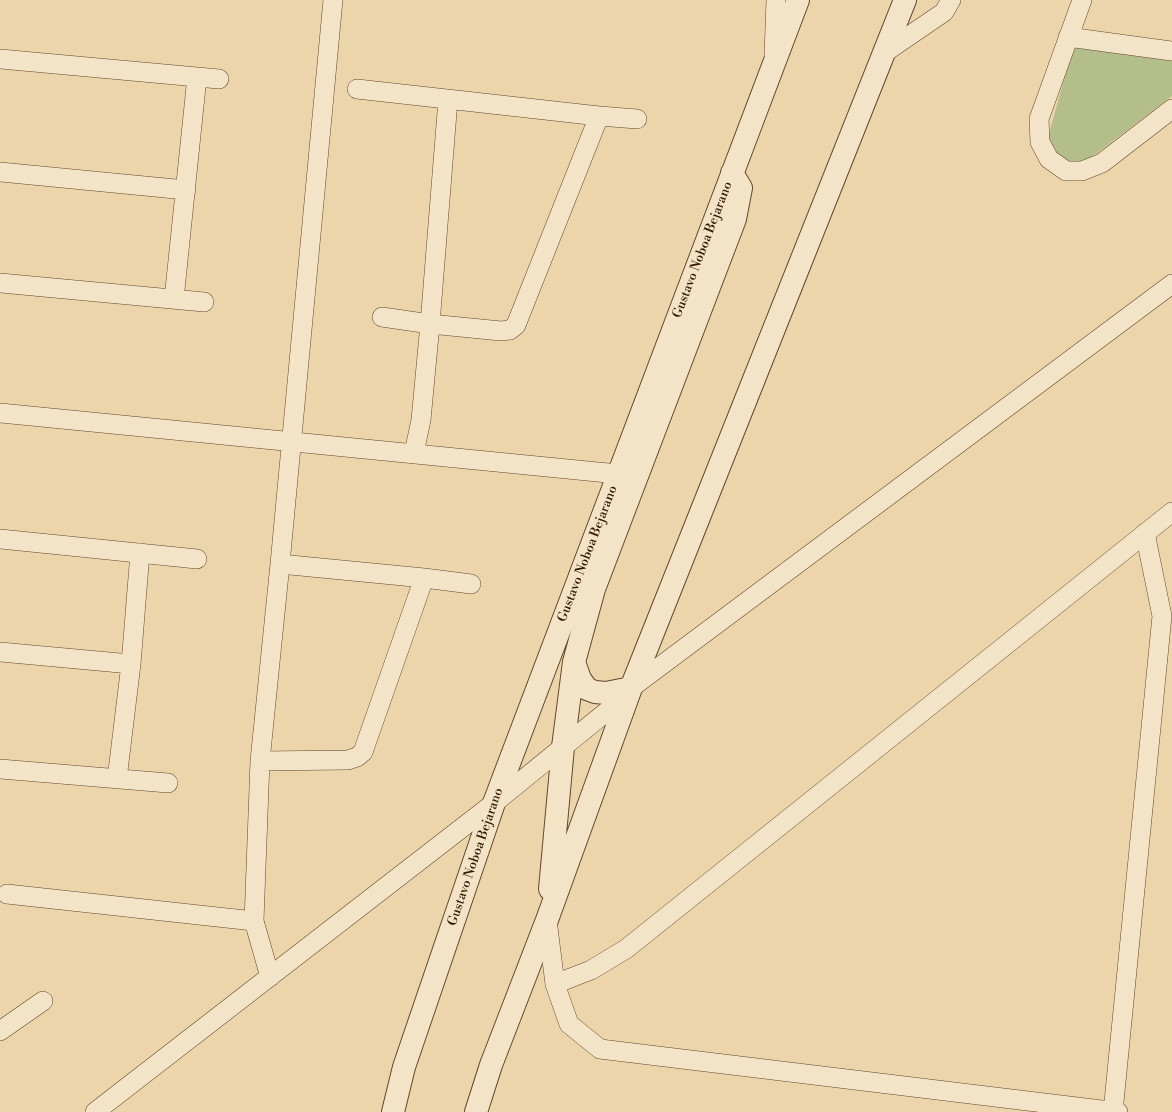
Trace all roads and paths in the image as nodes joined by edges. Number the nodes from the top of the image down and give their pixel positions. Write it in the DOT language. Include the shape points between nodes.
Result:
graph roads {
  1 [pos="333,0"];
  2 [pos="776,0"];
  3 [pos="798,0"];
  4 [pos="905,0"];
  5 [pos="951,0"];
  6 [pos="1082,0"];
  7 [pos="1068,37"];
  8 [pos="1172,51"];
  9 [pos="884,53"];
  10 [pos="0,58"];
  11 [pos="774,64"];
  12 [pos="197,77"];
  13 [pos="219,79"];
  14 [pos="357,89"];
  15 [pos="448,100"];
  16 [pos="1172,108"];
  17 [pos="599,116"];
  18 [pos="636,119"];
  19 [pos="0,172"];
  20 [pos="732,173"];
  21 [pos="186,190"];
  22 [pos="0,282"];
  23 [pos="1172,284"];
  24 [pos="174,298"];
  25 [pos="204,302"];
  26 [pos="382,317"];
  27 [pos="430,324"];
  28 [pos="0,413"];
  29 [pos="290,441"];
  30 [pos="414,453"];
  31 [pos="618,474"];
  32 [pos="1172,512"];
  33 [pos="1145,533"];
  34 [pos="0,539"];
  35 [pos="140,553"];
  36 [pos="197,559"];
  37 [pos="280,564"];
  38 [pos="424,578"];
  39 [pos="471,584"];
  40 [pos="1167,616"];
  41 [pos="0,652"];
  42 [pos="574,662"];
  43 [pos="131,664"];
  44 [pos="631,688"];
  45 [pos="563,747"];
  46 [pos="260,761"];
  47 [pos="0,769"];
  48 [pos="117,779"];
  49 [pos="168,783"];
  50 [pos="494,803"];
  51 [pos="7,894"];
  52 [pos="547,920"];
  53 [pos="254,921"];
  54 [pos="270,977"];
  55 [pos="555,984"];
  56 [pos="43,1001"];
  57 [pos="0,1031"];
  58 [pos="95,1112"];
  59 [pos="393,1112"];
  60 [pos="476,1112"];
  61 [pos="1113,1112"];
  62 [pos="1118,1112"];
  1 -- 29 [label="street"];
  2 -- 11 [label="street"];
  3 -- 11 [label="street, Gustavo Noboa Bejarano"];
  4 -- 9 [label="street"];
  5 -- 9 [label="street" via="944,12"];
  6 -- 7 [label="street"];
  7 -- 8 [label="street"];
  7 -- 16 [label="street" via="1039,119 1040,142 1049,159 1066,170 1082,171 1102,164"];
  9 -- 44 [label="street"];
  10 -- 12 [label="street"];
  11 -- 20 [label="street, Gustavo Noboa Bejarano"];
  12 -- 13 [label="street"];
  12 -- 21 [label="street"];
  14 -- 15 [label="street"];
  15 -- 17 [label="street"];
  15 -- 27 [label="street"];
  17 -- 18 [label="street"];
  17 -- 27 [label="street" via="516,325 510,330 501,331"];
  19 -- 21 [label="street"];
  20 -- 31 [label="street, Gustavo Noboa Bejarano"];
  20 -- 42 [label="street" via="741,188 734,219 594,589"];
  21 -- 24 [label="street"];
  22 -- 24 [label="street"];
  23 -- 44 [label="street"];
  24 -- 25 [label="street"];
  26 -- 27 [label="street"];
  27 -- 30 [label="street" via="421,420"];
  28 -- 29 [label="street"];
  29 -- 30 [label="street"];
  29 -- 37 [label="street"];
  30 -- 31 [label="street"];
  31 -- 50 [label="street, Gustavo Noboa Bejarano"];
  32 -- 33 [label="street"];
  33 -- 40 [label="street"];
  33 -- 55 [label="street" via="626,949 591,970"];
  34 -- 35 [label="street"];
  35 -- 36 [label="street"];
  35 -- 43 [label="street"];
  37 -- 38 [label="street"];
  37 -- 46 [label="street"];
  38 -- 39 [label="street"];
  38 -- 46 [label="street" via="363,752 348,760"];
  40 -- 61 [label="street"];
  41 -- 43 [label="street"];
  42 -- 44 [label="street" via="587,689 606,693"];
  42 -- 45 [label="street"];
  43 -- 48 [label="street"];
  44 -- 45 [label="street"];
  44 -- 52 [label="street"];
  45 -- 50 [label="street"];
  45 -- 52 [label="street"];
  46 -- 53 [label="street"];
  47 -- 48 [label="street"];
  48 -- 49 [label="street"];
  50 -- 54 [label="street"];
  50 -- 59 [label="street, Gustavo Noboa Bejarano" via="404,1067"];
  51 -- 53 [label="street"];
  52 -- 55 [label="street"];
  52 -- 60 [label="street" via="491,1065"];
  53 -- 54 [label="street"];
  54 -- 58 [label="street"];
  55 -- 61 [label="street" via="569,1024 600,1049"];
  56 -- 57 [label="street"];
  61 -- 62 [label="street"];
}
